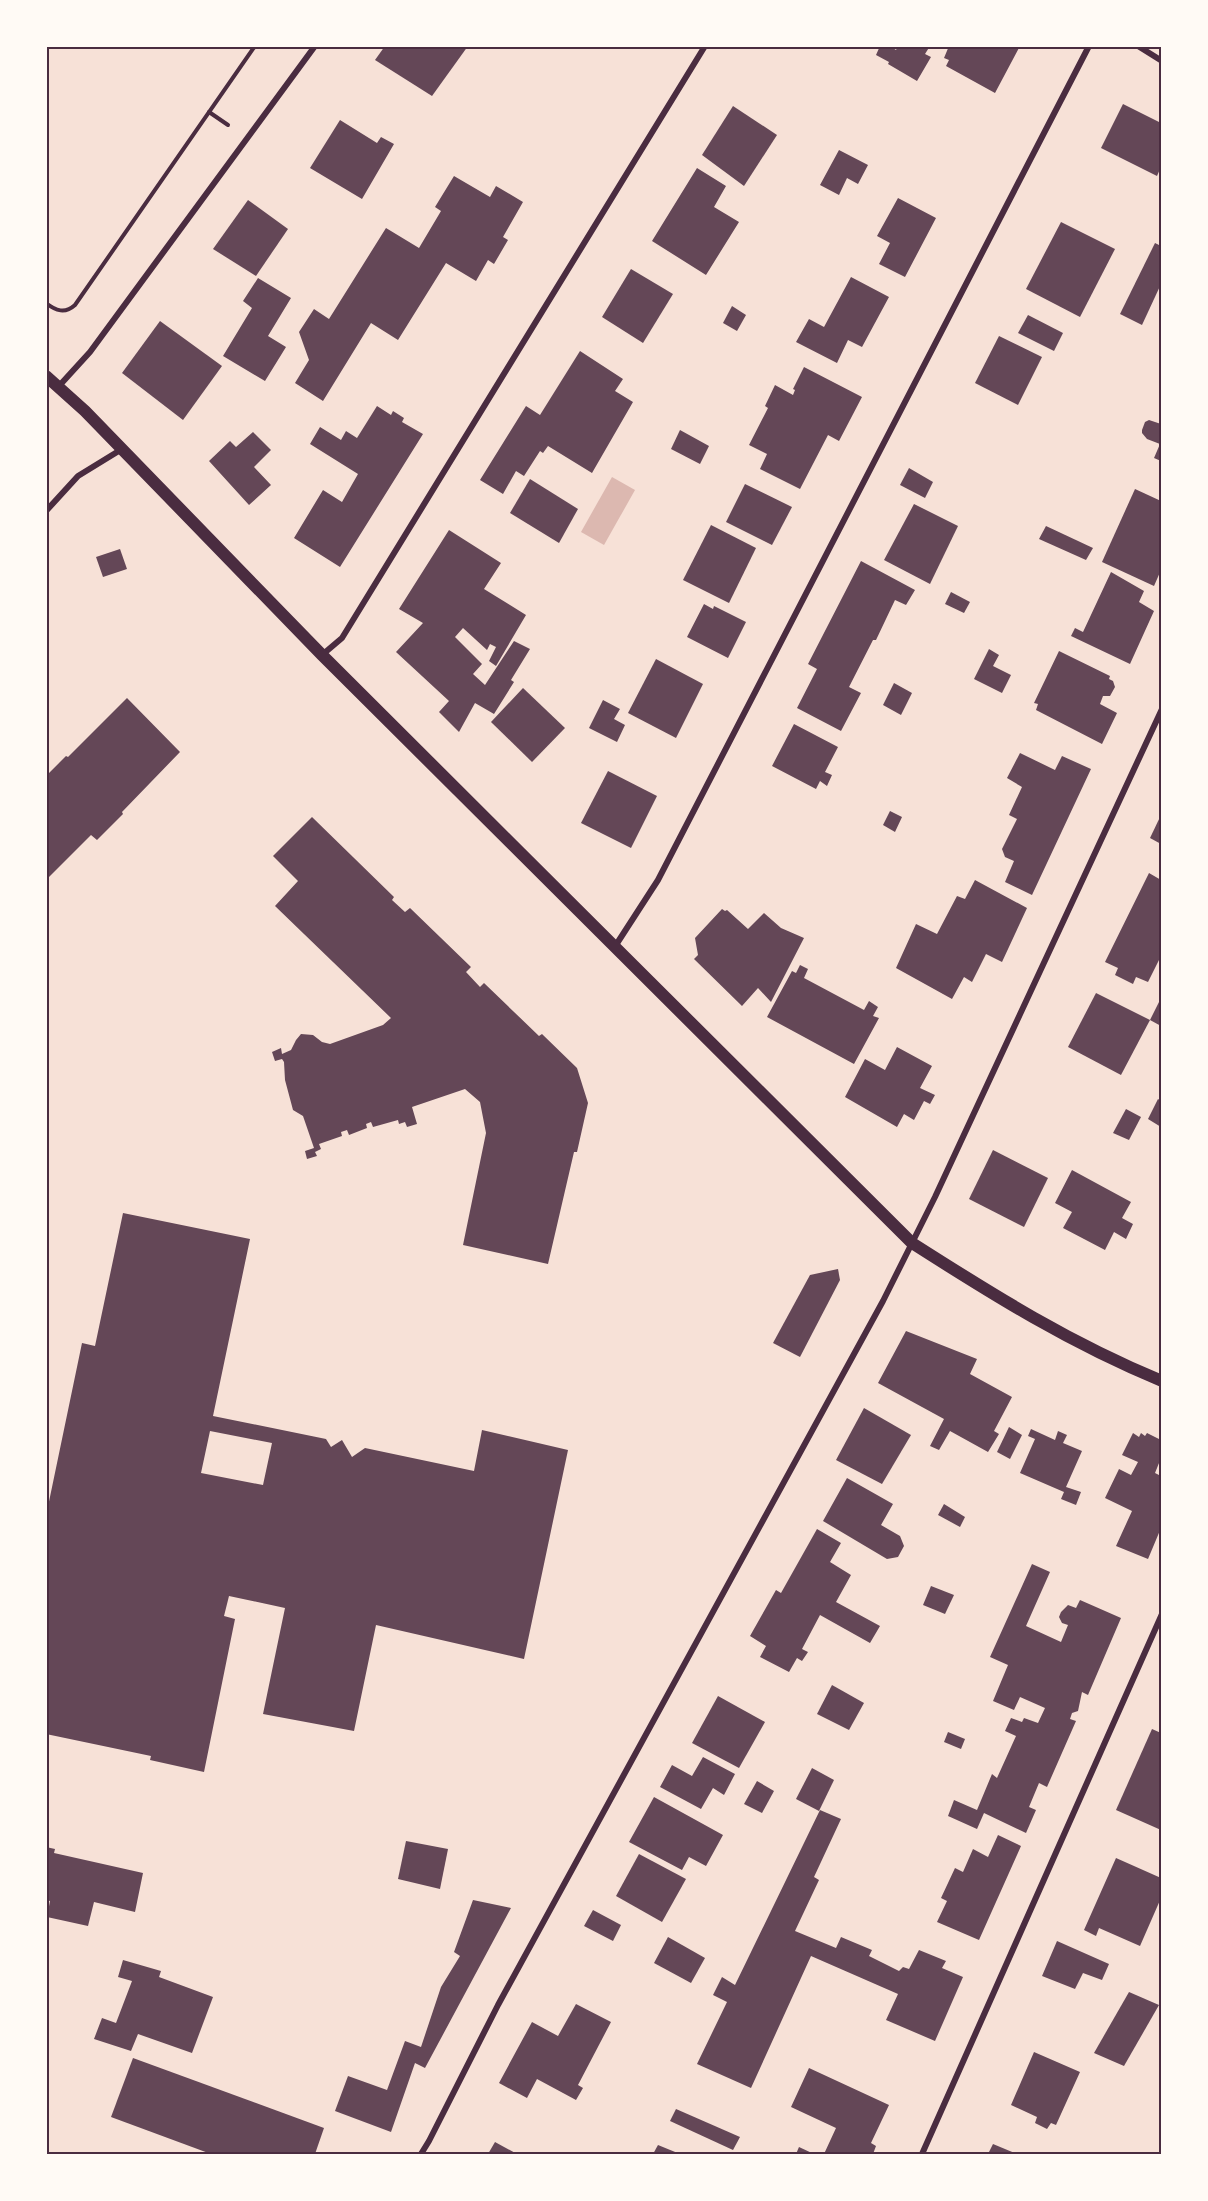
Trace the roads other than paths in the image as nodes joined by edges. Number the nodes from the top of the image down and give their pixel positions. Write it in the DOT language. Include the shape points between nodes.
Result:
graph roads {
  1 [pos="315,46"];
  2 [pos="705,46"];
  3 [pos="1089,46"];
  4 [pos="1137,46"];
  5 [pos="1161,61"];
  6 [pos="46,376"];
  7 [pos="59,386"];
  8 [pos="122,449"];
  9 [pos="46,511"];
  10 [pos="322,655"];
  11 [pos="1161,709"];
  12 [pos="614,948"];
  13 [pos="912,1243"];
  14 [pos="1161,1381"];
  15 [pos="1161,1614"];
  16 [pos="420,2154"];
  17 [pos="922,2154"];
  1 -- 7 [label="street" via="97,343"];
  2 -- 10 [label="street" via="346,633"];
  3 -- 12 [label="street" via="664,870"];
  4 -- 5 [label="street"];
  6 -- 7 [label="main road"];
  7 -- 8 [label="main road"];
  8 -- 9 [label="street" via="78,476"];
  8 -- 10 [label="main road"];
  10 -- 12 [label="main road"];
  11 -- 13 [label="street"];
  12 -- 13 [label="main road"];
  13 -- 14 [label="main road" via="1010,1306"];
  13 -- 16 [label="street"];
  15 -- 17 [label="street"];
}
